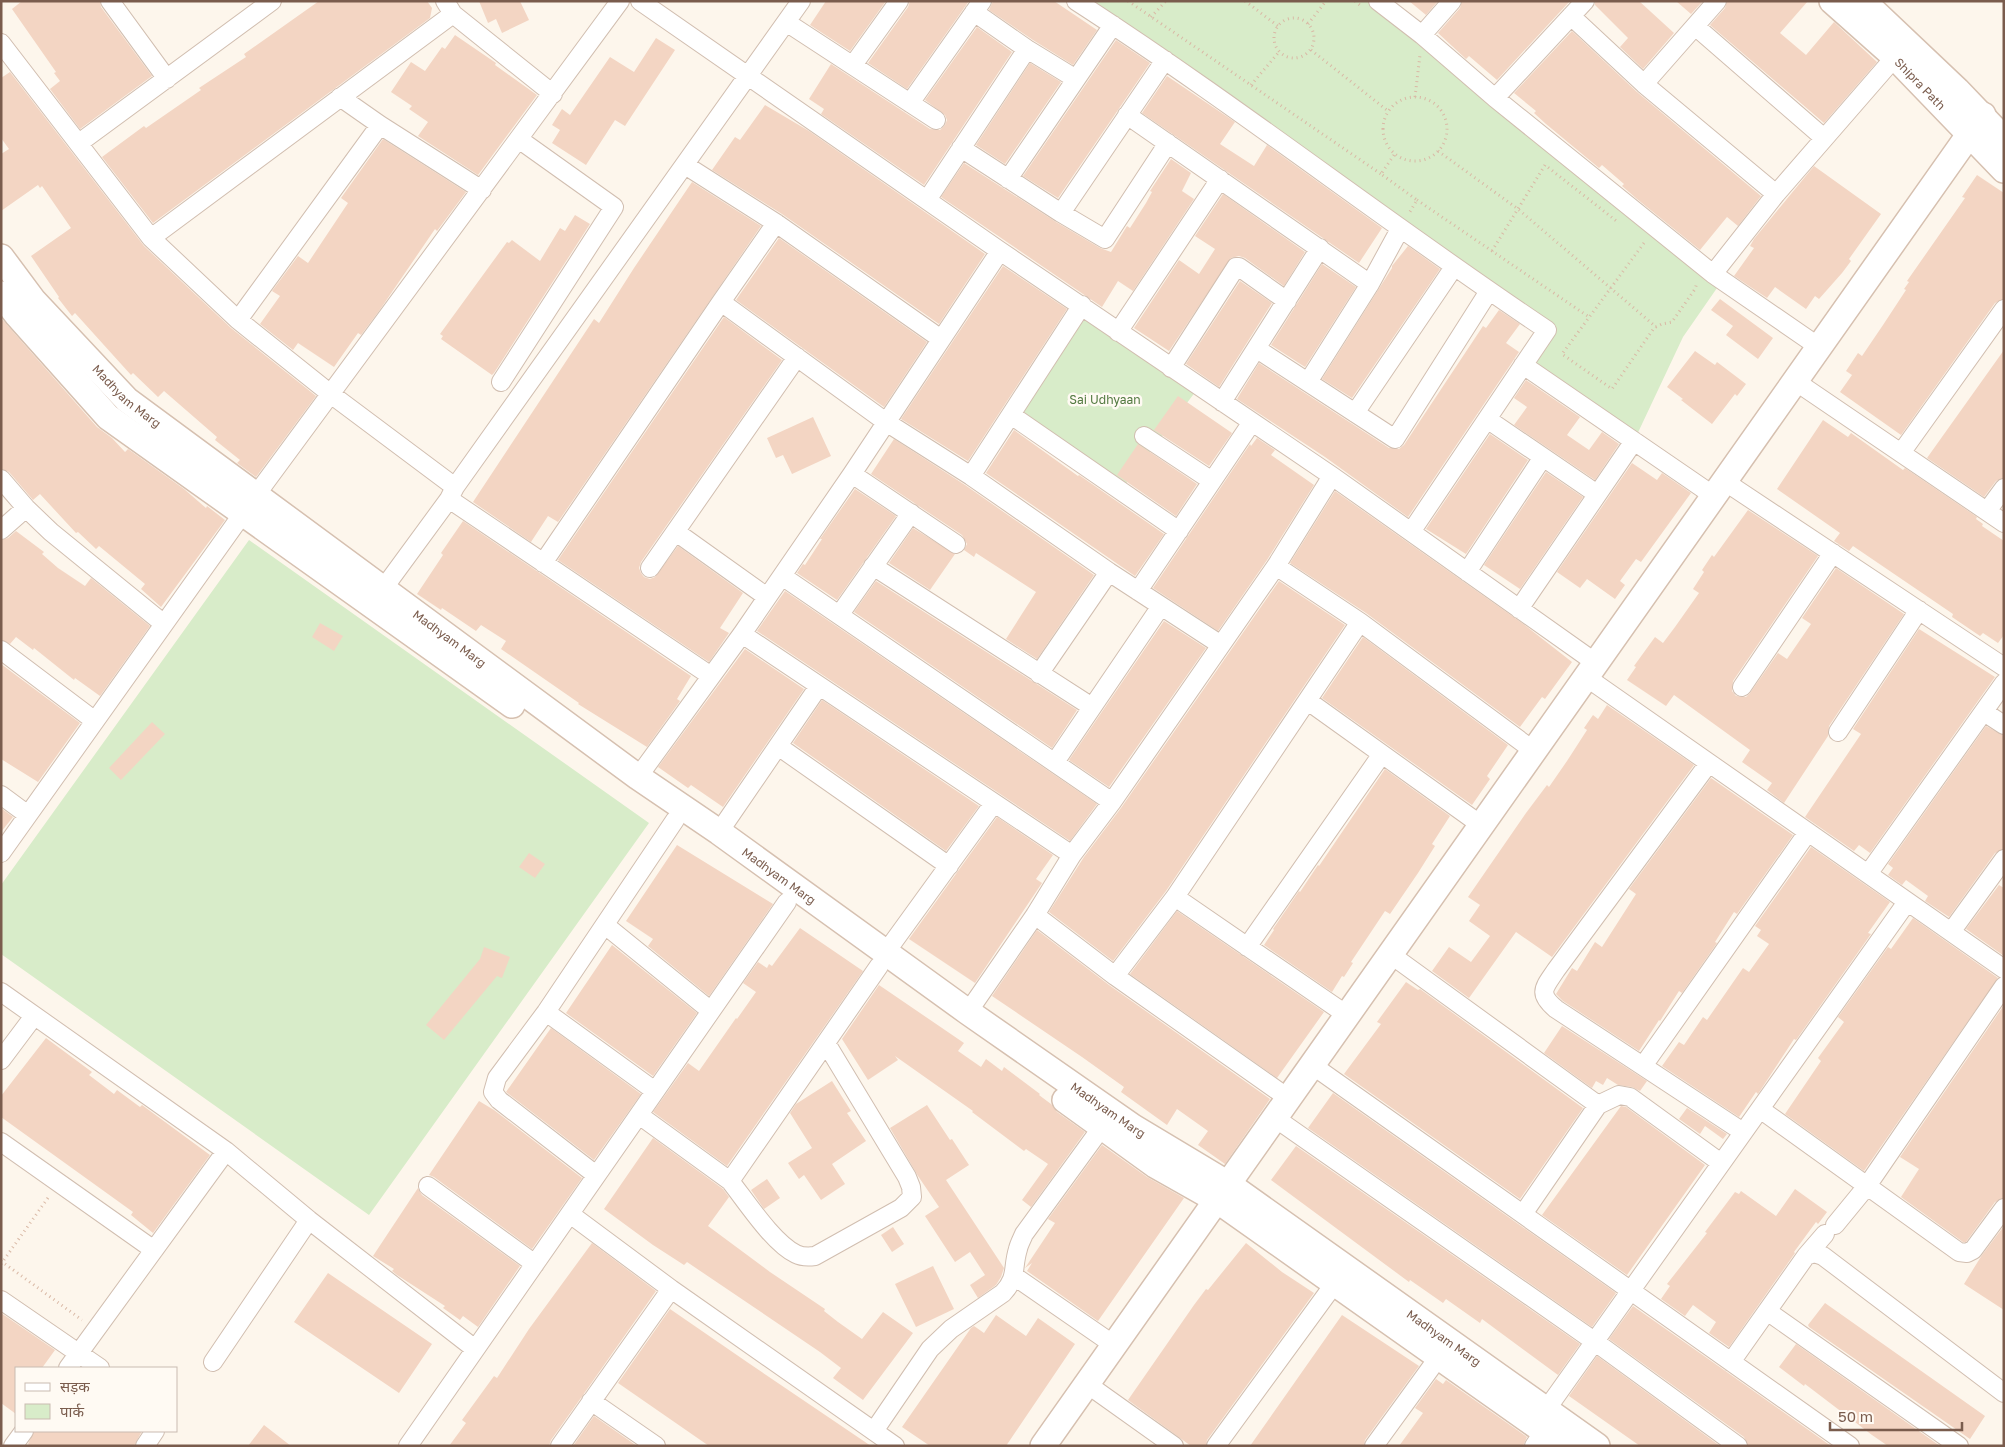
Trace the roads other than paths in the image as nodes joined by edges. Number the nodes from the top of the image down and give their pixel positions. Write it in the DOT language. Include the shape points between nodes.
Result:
graph roads {
  1 [pos="110,1"];
  2 [pos="272,1"];
  3 [pos="620,1"];
  4 [pos="640,1"];
  5 [pos="801,1"];
  6 [pos="899,1"];
  7 [pos="1076,1"];
  8 [pos="1378,1"];
  9 [pos="1452,1"];
  10 [pos="1585,1"];
  11 [pos="1717,1"];
  12 [pos="1832,1"];
  13 [pos="1863,1"];
  14 [pos="978,7"];
  15 [pos="449,8"];
  16 [pos="1571,16"];
  17 [pos="786,22"];
  18 [pos="1113,25"];
  19 [pos="1695,26"];
  20 [pos="1422,35"];
  21 [pos="1,43"];
  22 [pos="1027,49"];
  23 [pos="1895,57"];
  24 [pos="1165,60"];
  25 [pos="853,65"];
  26 [pos="747,76"];
  27 [pos="167,79"];
  28 [pos="1076,80"];
  29 [pos="1644,84"];
  30 [pos="553,94"];
  31 [pos="340,97"];
  32 [pos="1495,98"];
  33 [pos="910,103"];
  34 [pos="1127,115"];
  35 [pos="936,120"];
  36 [pos="380,125"];
  37 [pos="1976,125"];
  38 [pos="1824,138"];
  39 [pos="2004,139"];
  40 [pos="520,140"];
  41 [pos="79,143"];
  42 [pos="1168,143"];
  43 [pos="961,148"];
  44 [pos="685,165"];
  45 [pos="2004,170"];
  46 [pos="1008,179"];
  47 [pos="1220,179"];
  48 [pos="482,190"];
  49 [pos="1776,194"];
  50 [pos="927,200"];
  51 [pos="1061,213"];
  52 [pos="776,223"];
  53 [pos="1400,229"];
  54 [pos="151,238"];
  55 [pos="1320,248"];
  56 [pos="1000,251"];
  57 [pos="1,257"];
  58 [pos="1454,267"];
  59 [pos="1713,274"];
  60 [pos="1370,284"];
  61 [pos="1489,291"];
  62 [pos="1,294"];
  63 [pos="1287,301"];
  64 [pos="721,302"];
  65 [pos="1082,305"];
  66 [pos="2004,309"];
  67 [pos="238,320"];
  68 [pos="1118,332"];
  69 [pos="941,339"];
  70 [pos="1819,346"];
  71 [pos="1257,349"];
  72 [pos="797,357"];
  73 [pos="1523,365"];
  74 [pos="1171,368"];
  75 [pos="1795,381"];
  76 [pos="501,382"];
  77 [pos="1308,382"];
  78 [pos="332,395"];
  79 [pos="1222,402"];
  80 [pos="1355,412"];
  81 [pos="1011,415"];
  82 [pos="1487,419"];
  83 [pos="886,422"];
  84 [pos="1252,422"];
  85 [pos="1144,436"];
  86 [pos="1634,441"];
  87 [pos="1901,453"];
  88 [pos="1543,457"];
  89 [pos="852,474"];
  90 [pos="971,476"];
  91 [pos="1332,476"];
  92 [pos="1,479"];
  93 [pos="1212,481"];
  94 [pos="1719,488"];
  95 [pos="2004,488"];
  96 [pos="452,493"];
  97 [pos="1596,494"];
  98 [pos="249,504"];
  99 [pos="26,508"];
  100 [pos="1987,511"];
  101 [pos="911,513"];
  102 [pos="2004,523"];
  103 [pos="1,530"];
  104 [pos="1179,531"];
  105 [pos="676,532"];
  106 [pos="1411,532"];
  107 [pos="956,544"];
  108 [pos="1832,553"];
  109 [pos="543,563"];
  110 [pos="873,566"];
  111 [pos="1276,566"];
  112 [pos="650,568"];
  113 [pos="1109,572"];
  114 [pos="1467,572"];
  115 [pos="782,576"];
  116 [pos="383,589"];
  117 [pos="1138,591"];
  118 [pos="767,597"];
  119 [pos="1161,606"];
  120 [pos="1519,609"];
  121 [pos="1919,610"];
  122 [pos="840,614"];
  123 [pos="1360,622"];
  124 [pos="164,624"];
  125 [pos="742,634"];
  126 [pos="1221,645"];
  127 [pos="1,650"];
  128 [pos="2004,667"];
  129 [pos="1591,670"];
  130 [pos="1039,674"];
  131 [pos="711,676"];
  132 [pos="2004,683"];
  133 [pos="819,686"];
  134 [pos="1742,687"];
  135 [pos="1308,701"];
  136 [pos="1092,707"];
  137 [pos="1984,712"];
  138 [pos="95,721"];
  139 [pos="2004,725"];
  140 [pos="1838,732"];
  141 [pos="778,746"];
  142 [pos="1534,750"];
  143 [pos="1382,754"];
  144 [pos="1055,762"];
  145 [pos="1708,763"];
  146 [pos="638,777"];
  147 [pos="1,795"];
  148 [pos="1112,802"];
  149 [pos="994,803"];
  150 [pos="28,815"];
  151 [pos="675,820"];
  152 [pos="1481,825"];
  153 [pos="719,832"];
  154 [pos="1808,832"];
  155 [pos="1,853"];
  156 [pos="1072,855"];
  157 [pos="2004,859"];
  158 [pos="948,866"];
  159 [pos="1868,874"];
  160 [pos="1175,898"];
  161 [pos="787,902"];
  162 [pos="1907,902"];
  163 [pos="1034,915"];
  164 [pos="605,925"];
  165 [pos="1951,932"];
  166 [pos="1248,947"];
  167 [pos="1390,954"];
  168 [pos="883,959"];
  169 [pos="2004,969"];
  170 [pos="1115,976"];
  171 [pos="2004,986"];
  172 [pos="1,992"];
  173 [pos="711,1011"];
  174 [pos="546,1012"];
  175 [pos="968,1012"];
  176 [pos="1347,1015"];
  177 [pos="34,1016"];
  178 [pos="826,1044"];
  179 [pos="1,1060"];
  180 [pos="1312,1065"];
  181 [pos="1643,1066"];
  182 [pos="655,1091"];
  183 [pos="1598,1105"];
  184 [pos="1281,1108"];
  185 [pos="1760,1109"];
  186 [pos="638,1115"];
  187 [pos="1102,1127"];
  188 [pos="1743,1132"];
  189 [pos="1,1142"];
  190 [pos="226,1152"];
  191 [pos="1721,1163"];
  192 [pos="596,1175"];
  193 [pos="730,1181"];
  194 [pos="428,1186"];
  195 [pos="1866,1186"];
  196 [pos="1222,1192"];
  197 [pos="2004,1208"];
  198 [pos="570,1214"];
  199 [pos="1523,1214"];
  200 [pos="309,1220"];
  201 [pos="154,1250"];
  202 [pos="1806,1256"];
  203 [pos="535,1264"];
  204 [pos="1014,1276"];
  205 [pos="1336,1283"];
  206 [pos="670,1289"];
  207 [pos="1630,1290"];
  208 [pos="1,1300"];
  209 [pos="1767,1311"];
  210 [pos="1594,1341"];
  211 [pos="1114,1345"];
  212 [pos="475,1349"];
  213 [pos="78,1353"];
  214 [pos="1438,1358"];
  215 [pos="213,1362"];
  216 [pos="1731,1362"];
  217 [pos="69,1367"];
  218 [pos="99,1367"];
  219 [pos="1087,1384"];
  220 [pos="2004,1394"];
  221 [pos="591,1401"];
  222 [pos="1541,1429"];
  223 [pos="874,1431"];
  224 [pos="154,1432"];
  225 [pos="145,1446"];
  226 [pos="408,1446"];
  227 [pos="560,1446"];
  228 [pos="656,1446"];
  229 [pos="895,1446"];
  230 [pos="1043,1446"];
  231 [pos="1174,1446"];
  232 [pos="1216,1446"];
  233 [pos="1374,1446"];
  234 [pos="1565,1446"];
  235 [pos="1597,1446"];
  236 [pos="1738,1446"];
  237 [pos="1850,1446"];
  238 [pos="1959,1446"];
  1 -- 27 [label="street"];
  2 -- 27 [label="street"];
  3 -- 30 [label="street"];
  4 -- 26 [label="street"];
  5 -- 17 [label="street"];
  6 -- 25 [label="street"];
  7 -- 18 [label="street"];
  8 -- 20 [label="street"];
  9 -- 20 [label="street"];
  10 -- 16 [label="street"];
  11 -- 19 [label="street"];
  12 -- 23 [label="street, Shipra Path"];
  13 -- 37 [label="street, Shipra Path"];
  14 -- 22 [label="street"];
  14 -- 33 [label="street"];
  15 -- 30 [label="street"];
  15 -- 31 [label="street"];
  16 -- 29 [label="street"];
  16 -- 32 [label="street"];
  17 -- 25 [label="street"];
  17 -- 26 [label="street"];
  18 -- 24 [label="street"];
  18 -- 28 [label="street"];
  19 -- 29 [label="street"];
  19 -- 38 [label="street"];
  20 -- 32 [label="street"];
  21 -- 41 [label="street"];
  22 -- 28 [label="street"];
  22 -- 43 [label="street"];
  23 -- 37 [label="street, Shipra Path"];
  23 -- 38 [label="street"];
  24 -- 34 [label="street"];
  24 -- 53 [label="street"];
  25 -- 33 [label="street"];
  26 -- 44 [label="street"];
  26 -- 50 [label="street"];
  27 -- 41 [label="street"];
  28 -- 46 [label="street"];
  29 -- 49 [label="street"];
  30 -- 40 [label="street"];
  31 -- 36 [label="street"];
  31 -- 54 [label="street"];
  32 -- 59 [label="street"];
  33 -- 35 [label="street"];
  34 -- 42 [label="street"];
  34 -- 51 [label="street"];
  36 -- 48 [label="street"];
  36 -- 67 [label="street"];
  37 -- 39 [label="street, Shipra Path"];
  37 -- 45 [label="street, Shipra Path"];
  37 -- 70 [label="street"];
  38 -- 49 [label="street"];
  40 -- 48 [label="street"];
  40 -- 76 [label="street" via="614,207"];
  41 -- 54 [label="street"];
  42 -- 47 [label="street"];
  42 -- 51 [label="street" via="1105,239"];
  43 -- 46 [label="street"];
  43 -- 50 [label="street"];
  44 -- 52 [label="street"];
  44 -- 96 [label="street"];
  46 -- 51 [label="street"];
  47 -- 55 [label="street"];
  47 -- 68 [label="street"];
  48 -- 78 [label="street"];
  49 -- 59 [label="street"];
  50 -- 56 [label="street"];
  52 -- 64 [label="street"];
  52 -- 69 [label="street"];
  53 -- 58 [label="street"];
  53 -- 60 [label="street"];
  54 -- 67 [label="street"];
  55 -- 60 [label="street"];
  55 -- 63 [label="street"];
  56 -- 65 [label="street"];
  56 -- 69 [label="street"];
  57 -- 98 [label="street, Madhyam Marg" via="33,300 127,400"];
  58 -- 61 [label="street"];
  58 -- 80 [label="street"];
  59 -- 70 [label="street"];
  60 -- 77 [label="street"];
  61 -- 73 [label="street" via="1547,330"];
  61 -- 80 [label="street" via="1396,439"];
  62 -- 98 [label="street, Madhyam Marg" via="108,417"];
  63 -- 71 [label="street"];
  63 -- 74 [label="street" via="1239,267 1234,268"];
  64 -- 72 [label="street"];
  64 -- 109 [label="street"];
  65 -- 68 [label="street"];
  65 -- 81 [label="street"];
  66 -- 87 [label="street"];
  67 -- 78 [label="street"];
  68 -- 74 [label="street"];
  69 -- 83 [label="street"];
  70 -- 75 [label="street"];
  71 -- 77 [label="street"];
  71 -- 79 [label="street"];
  72 -- 83 [label="street"];
  72 -- 105 [label="street"];
  73 -- 82 [label="street"];
  73 -- 86 [label="street"];
  74 -- 79 [label="street"];
  75 -- 87 [label="street"];
  75 -- 94 [label="street"];
  77 -- 80 [label="street"];
  78 -- 96 [label="street"];
  78 -- 98 [label="street"];
  79 -- 84 [label="street"];
  81 -- 90 [label="street"];
  81 -- 104 [label="street"];
  82 -- 88 [label="street"];
  82 -- 106 [label="street"];
  83 -- 89 [label="street"];
  83 -- 90 [label="street"];
  84 -- 91 [label="street"];
  84 -- 93 [label="street"];
  85 -- 93 [label="street"];
  86 -- 94 [label="street"];
  86 -- 97 [label="street"];
  87 -- 100 [label="street"];
  88 -- 97 [label="street"];
  88 -- 114 [label="street"];
  89 -- 101 [label="street"];
  89 -- 115 [label="street"];
  90 -- 113 [label="street"];
  91 -- 106 [label="street"];
  91 -- 111 [label="street"];
  92 -- 99 [label="street"];
  93 -- 104 [label="street"];
  94 -- 108 [label="street"];
  94 -- 129 [label="street"];
  95 -- 100 [label="street"];
  96 -- 109 [label="street"];
  96 -- 116 [label="street"];
  97 -- 120 [label="street"];
  98 -- 116 [label="street, Madhyam Marg"];
  98 -- 124 [label="street"];
  98 -- 151 [label="street, Madhyam Marg"];
  99 -- 103 [label="street"];
  99 -- 124 [label="street"];
  100 -- 102 [label="street"];
  101 -- 107 [label="street"];
  101 -- 110 [label="street"];
  104 -- 117 [label="street"];
  105 -- 112 [label="street"];
  105 -- 118 [label="street"];
  106 -- 114 [label="street"];
  108 -- 121 [label="street"];
  108 -- 134 [label="street"];
  109 -- 131 [label="street"];
  110 -- 122 [label="street"];
  110 -- 130 [label="street"];
  111 -- 123 [label="street"];
  111 -- 126 [label="street"];
  113 -- 117 [label="street"];
  113 -- 130 [label="street"];
  114 -- 120 [label="street"];
  115 -- 118 [label="street"];
  115 -- 122 [label="street"];
  116 -- 146 [label="street, Madhyam Marg"];
  117 -- 119 [label="street"];
  118 -- 125 [label="street"];
  119 -- 126 [label="street"];
  119 -- 136 [label="street"];
  120 -- 129 [label="street"];
  121 -- 128 [label="street"];
  121 -- 140 [label="street"];
  122 -- 144 [label="street"];
  123 -- 135 [label="street"];
  123 -- 142 [label="street"];
  124 -- 138 [label="street"];
  125 -- 131 [label="street"];
  125 -- 133 [label="street"];
  126 -- 148 [label="street"];
  127 -- 138 [label="street"];
  129 -- 142 [label="street"];
  129 -- 145 [label="street"];
  130 -- 136 [label="street"];
  131 -- 146 [label="street"];
  132 -- 137 [label="street"];
  133 -- 141 [label="street"];
  133 -- 149 [label="street"];
  135 -- 143 [label="street"];
  135 -- 160 [label="street"];
  136 -- 144 [label="street"];
  137 -- 139 [label="street"];
  137 -- 159 [label="street"];
  138 -- 150 [label="street"];
  141 -- 153 [label="street"];
  141 -- 158 [label="street"];
  142 -- 152 [label="street"];
  143 -- 152 [label="street"];
  143 -- 166 [label="street"];
  144 -- 148 [label="street"];
  145 -- 154 [label="street"];
  145 -- 181 [label="street" via="1544,987 1543,994 1556,1009"];
  146 -- 153 [label="street, Madhyam Marg"];
  147 -- 150 [label="street"];
  148 -- 156 [label="street"];
  149 -- 156 [label="street"];
  149 -- 158 [label="street"];
  150 -- 155 [label="street"];
  151 -- 161 [label="street, Madhyam Marg"];
  151 -- 164 [label="street"];
  152 -- 167 [label="street"];
  153 -- 168 [label="street, Madhyam Marg"];
  154 -- 159 [label="street"];
  154 -- 181 [label="street"];
  156 -- 163 [label="street"];
  157 -- 165 [label="street"];
  158 -- 168 [label="street"];
  159 -- 162 [label="street"];
  160 -- 166 [label="street"];
  160 -- 170 [label="street"];
  161 -- 168 [label="street, Madhyam Marg"];
  161 -- 173 [label="street"];
  162 -- 165 [label="street"];
  162 -- 185 [label="street"];
  163 -- 170 [label="street"];
  163 -- 175 [label="street"];
  164 -- 173 [label="street"];
  164 -- 174 [label="street"];
  165 -- 169 [label="street"];
  166 -- 176 [label="street"];
  167 -- 176 [label="street"];
  167 -- 183 [label="street"];
  168 -- 175 [label="street, Madhyam Marg"];
  168 -- 178 [label="street"];
  168 -- 187 [label="street, Madhyam Marg"];
  170 -- 184 [label="street"];
  171 -- 195 [label="street"];
  172 -- 177 [label="street"];
  173 -- 182 [label="street"];
  174 -- 182 [label="street"];
  174 -- 192 [label="street" via="497,1078 494,1092 499,1100"];
  175 -- 196 [label="street, Madhyam Marg"];
  176 -- 180 [label="street"];
  177 -- 179 [label="street"];
  177 -- 190 [label="street"];
  178 -- 193 [label="street"];
  178 -- 193 [label="street" via="907,1177 912,1198 901,1208 824,1251 806,1257 795,1254 782,1243"];
  180 -- 184 [label="street"];
  180 -- 199 [label="street"];
  181 -- 188 [label="street"];
  182 -- 186 [label="street"];
  183 -- 191 [label="street" via="1619,1095 1630,1097"];
  183 -- 199 [label="street"];
  184 -- 196 [label="street"];
  184 -- 210 [label="street"];
  185 -- 188 [label="street"];
  185 -- 195 [label="street"];
  186 -- 192 [label="street"];
  186 -- 193 [label="street"];
  187 -- 196 [label="street, Madhyam Marg" via="1155,1165"];
  187 -- 204 [label="street" via="1024,1234"];
  188 -- 191 [label="street"];
  189 -- 201 [label="street"];
  190 -- 200 [label="street"];
  190 -- 201 [label="street"];
  191 -- 207 [label="street"];
  192 -- 198 [label="street"];
  194 -- 203 [label="street"];
  195 -- 197 [label="street" via="1959,1252 1973,1250"];
  195 -- 202 [label="street"];
  196 -- 205 [label="street, Madhyam Marg"];
  196 -- 211 [label="street"];
  196 -- 222 [label="street, Madhyam Marg"];
  198 -- 203 [label="street"];
  198 -- 206 [label="street"];
  199 -- 207 [label="street"];
  200 -- 212 [label="street"];
  200 -- 215 [label="street"];
  201 -- 213 [label="street"];
  202 -- 209 [label="street"];
  202 -- 220 [label="street" via="1814,1253 1824,1256"];
  203 -- 212 [label="street"];
  204 -- 211 [label="street"];
  204 -- 223 [label="street" via="1003,1293 951,1329 930,1349"];
  205 -- 214 [label="street, Madhyam Marg"];
  205 -- 232 [label="street"];
  206 -- 221 [label="street"];
  206 -- 223 [label="street"];
  207 -- 210 [label="street"];
  207 -- 216 [label="street"];
  208 -- 213 [label="street"];
  209 -- 216 [label="street"];
  209 -- 238 [label="street"];
  210 -- 222 [label="street"];
  210 -- 236 [label="street"];
  211 -- 219 [label="street"];
  212 -- 226 [label="street"];
  213 -- 217 [label="street"];
  213 -- 218 [label="street"];
  214 -- 222 [label="street, Madhyam Marg"];
  214 -- 233 [label="street"];
  216 -- 237 [label="street"];
  219 -- 230 [label="street"];
  219 -- 231 [label="street"];
  221 -- 227 [label="street"];
  221 -- 228 [label="street"];
  222 -- 234 [label="street, Madhyam Marg"];
  222 -- 235 [label="street, Madhyam Marg"];
  223 -- 229 [label="street"];
  224 -- 225 [label="street"];
}
